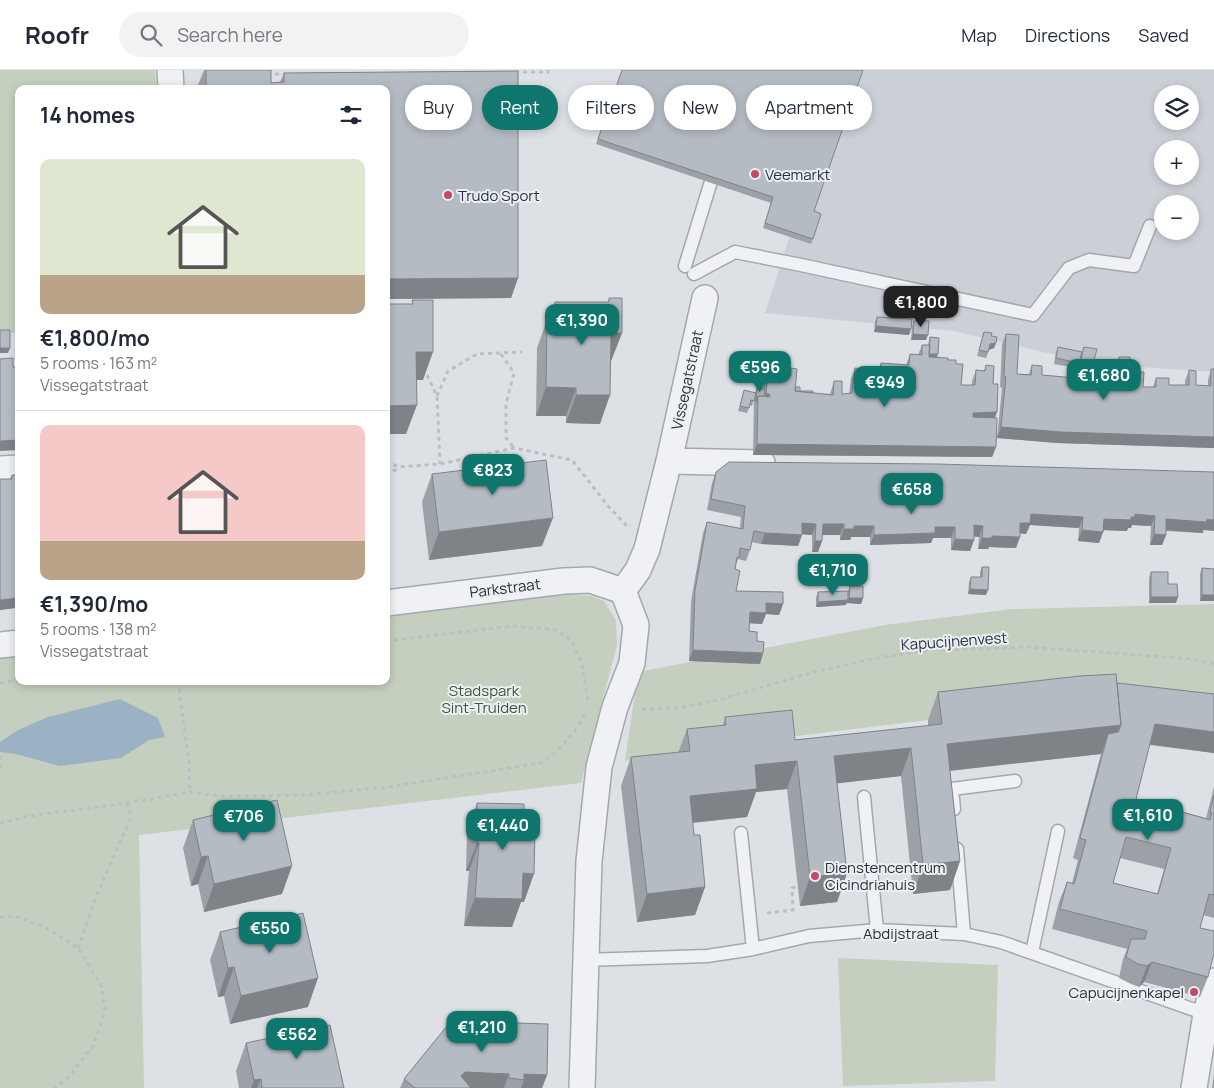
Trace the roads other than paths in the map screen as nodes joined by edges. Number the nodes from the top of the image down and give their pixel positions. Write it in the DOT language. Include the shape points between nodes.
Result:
graph roads {
  1 [pos="170,70"];
  2 [pos="170,85"];
  3 [pos="713,175"];
  4 [pos="1150,226"];
  5 [pos="705,298"];
  6 [pos="669,461"];
  7 [pos="788,464"];
  8 [pos="15,468"];
  9 [pos="0,469"];
  10 [pos="623,591"];
  11 [pos="390,603"];
  12 [pos="15,643"];
  13 [pos="0,645"];
  14 [pos="1015,781"];
  15 [pos="864,797"];
  16 [pos="954,818"];
  17 [pos="1058,831"];
  18 [pos="741,833"];
  19 [pos="956,837"];
  20 [pos="877,930"];
  21 [pos="964,934"];
  22 [pos="753,949"];
  23 [pos="1032,952"];
  24 [pos="585,960"];
  25 [pos="1214,981"];
  26 [pos="1206,1014"];
  27 [pos="582,1088"];
  28 [pos="1194,1088"];
  1 -- 2 [label="street"];
  3 -- 4 [label="lane" via="690,270 735,252 1032,314 1069,268 1089,260 1134,266"];
  5 -- 6 [label="street, Vissegatstraat"];
  6 -- 7 [label="street"];
  6 -- 10 [label="street, Vissegatstraat" via="647,549 638,570"];
  8 -- 9 [label="street"];
  10 -- 11 [label="street, Parkstraat" via="590,580 564,581"];
  10 -- 24 [label="street" via="636,625 632,663 615,707 599,767 589,861"];
  12 -- 13 [label="street"];
  14 -- 16 [label="lane" via="952,789"];
  15 -- 20 [label="lane"];
  17 -- 23 [label="lane"];
  18 -- 22 [label="lane"];
  19 -- 21 [label="lane"];
  20 -- 21 [label="lane, Abdijstraat"];
  20 -- 22 [label="lane, Abdijstraat" via="809,936"];
  21 -- 23 [label="lane, Abdijstraat"];
  22 -- 24 [label="lane, Abdijstraat" via="707,956"];
  23 -- 26 [label="lane, Abdijstraat"];
  24 -- 27 [label="street"];
  25 -- 26 [label="street"];
  26 -- 28 [label="street"];
}
